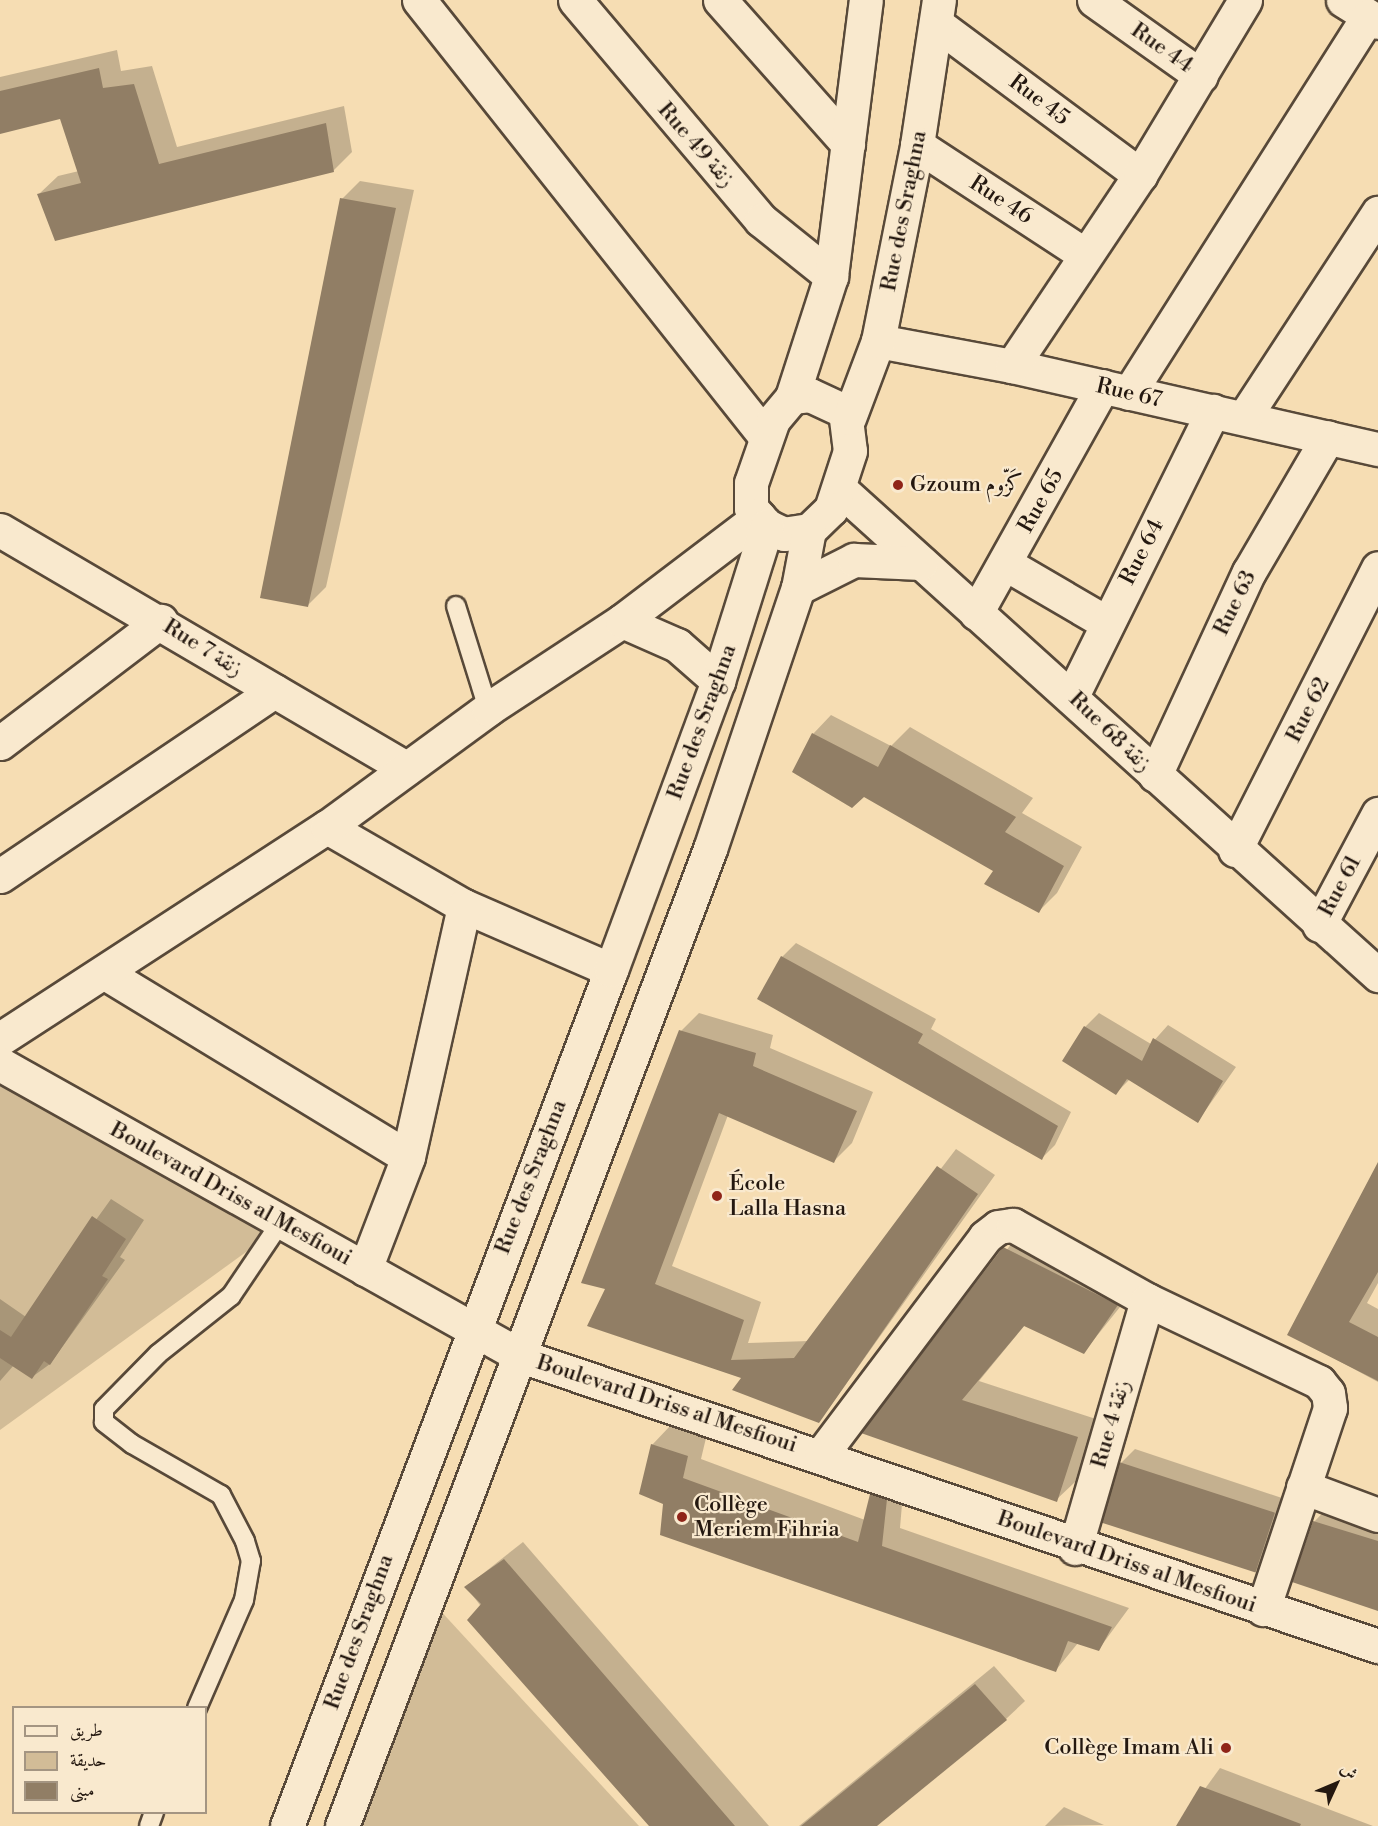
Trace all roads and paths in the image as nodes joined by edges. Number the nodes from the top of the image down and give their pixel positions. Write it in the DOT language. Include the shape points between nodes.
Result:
graph roads {
  1 [pos="419,0"];
  2 [pos="575,0"];
  3 [pos="720,0"];
  4 [pos="866,0"];
  5 [pos="1094,0"];
  6 [pos="1245,0"];
  7 [pos="938,12"];
  8 [pos="1363,12"];
  9 [pos="1201,76"];
  10 [pos="848,144"];
  11 [pos="917,145"];
  12 [pos="1140,175"];
  13 [pos="1378,213"];
  14 [pos="1085,255"];
  15 [pos="831,276"];
  16 [pos="878,341"];
  17 [pos="1012,366"];
  18 [pos="1116,390"];
  19 [pos="792,397"];
  20 [pos="1214,411"];
  21 [pos="1245,416"];
  22 [pos="849,418"];
  23 [pos="764,435"];
  24 [pos="1328,437"];
  25 [pos="1375,442"];
  26 [pos="842,490"];
  27 [pos="763,521"];
  28 [pos="0,530"];
  29 [pos="809,530"];
  30 [pos="921,563"];
  31 [pos="1006,564"];
  32 [pos="1378,568"];
  33 [pos="798,588"];
  34 [pos="456,606"];
  35 [pos="976,613"];
  36 [pos="161,621"];
  37 [pos="622,621"];
  38 [pos="1107,623"];
  39 [pos="718,681"];
  40 [pos="274,691"];
  41 [pos="1073,694"];
  42 [pos="488,709"];
  43 [pos="0,742"];
  44 [pos="405,768"];
  45 [pos="1155,776"];
  46 [pos="1378,814"];
  47 [pos="327,827"];
  48 [pos="1235,850"];
  49 [pos="0,876"];
  50 [pos="464,906"];
  51 [pos="1319,925"];
  52 [pos="611,970"];
  53 [pos="105,973"];
  54 [pos="1378,975"];
  55 [pos="0,1039"];
  56 [pos="0,1064"];
  57 [pos="408,1157"];
  58 [pos="281,1222"];
  59 [pos="365,1269"];
  60 [pos="1147,1300"];
  61 [pos="472,1329"];
  62 [pos="521,1356"];
  63 [pos="821,1455"];
  64 [pos="1303,1487"];
  65 [pos="1378,1515"];
  66 [pos="1076,1548"];
  67 [pos="1263,1609"];
  68 [pos="1378,1646"];
  69 [pos="197,1706"];
  70 [pos="287,1826"];
  71 [pos="342,1826"];
  1 -- 23 [label="street"];
  2 -- 15 [label="street, Rue 49 زنقة" via="761,220"];
  3 -- 10 [label="street"];
  4 -- 10 [label="street"];
  5 -- 9 [label="street, Rue 44"];
  6 -- 9 [label="street"];
  7 -- 11 [label="street, Rue des Sraghna"];
  7 -- 12 [label="street, Rue 45"];
  8 -- 18 [label="street, Rue 65"];
  9 -- 12 [label="street"];
  10 -- 15 [label="street"];
  11 -- 14 [label="street, Rue 46"];
  11 -- 16 [label="street, Rue des Sraghna"];
  12 -- 14 [label="street"];
  13 -- 21 [label="street"];
  14 -- 17 [label="street"];
  15 -- 19 [label="street"];
  16 -- 17 [label="street, Rue 67"];
  16 -- 22 [label="street, Rue des Sraghna"];
  17 -- 18 [label="street, Rue 67"];
  18 -- 20 [label="street, Rue 67"];
  18 -- 31 [label="street, Rue 65"];
  19 -- 22 [label="street" via="824,397 837,402"];
  19 -- 23 [label="street"];
  20 -- 21 [label="street, Rue 67"];
  20 -- 38 [label="street, Rue 64"];
  21 -- 24 [label="street, Rue 67"];
  22 -- 26 [label="street" via="850,451"];
  23 -- 27 [label="street" via="751,483 752,508"];
  24 -- 25 [label="street, Rue 67"];
  24 -- 45 [label="street, Rue 63" via="1249,572"];
  26 -- 29 [label="street" via="831,509"];
  26 -- 30 [label="street, Rue 68 زنقة"];
  27 -- 29 [label="street" via="784,534"];
  27 -- 37 [label="street"];
  27 -- 39 [label="street, Rue des Sraghna"];
  28 -- 36 [label="street, Rue 7 زنقة"];
  29 -- 33 [label="street, Rue des Sraghna"];
  30 -- 33 [label="street" via="854,560"];
  30 -- 35 [label="street, Rue 68 زنقة"];
  31 -- 35 [label="street, Rue 65"];
  31 -- 38 [label="street"];
  32 -- 48 [label="street, Rue 62"];
  33 -- 62 [label="street, Rue des Sraghna" via="710,849"];
  34 -- 42 [label="lane"];
  35 -- 41 [label="street, Rue 68 زنقة"];
  36 -- 40 [label="street, Rue 7 زنقة"];
  36 -- 43 [label="street"];
  37 -- 39 [label="street" via="676,645"];
  37 -- 42 [label="street"];
  38 -- 41 [label="street, Rue 64"];
  39 -- 52 [label="street, Rue des Sraghna"];
  40 -- 44 [label="street, Rue 7 زنقة"];
  40 -- 49 [label="street"];
  41 -- 45 [label="street, Rue 68 زنقة"];
  42 -- 44 [label="street"];
  44 -- 47 [label="street"];
  45 -- 48 [label="street, Rue 68 زنقة"];
  46 -- 51 [label="street, Rue 61"];
  47 -- 50 [label="street"];
  47 -- 53 [label="street"];
  48 -- 51 [label="street, Rue 68 زنقة"];
  50 -- 52 [label="street"];
  50 -- 57 [label="street"];
  51 -- 54 [label="street, Rue 68 زنقة"];
  52 -- 61 [label="street, Rue des Sraghna"];
  53 -- 55 [label="street"];
  53 -- 57 [label="street"];
  56 -- 58 [label="street, Boulevard Driss al Mesfioui"];
  57 -- 59 [label="street"];
  58 -- 59 [label="street, Boulevard Driss al Mesfioui"];
  58 -- 69 [label="lane" via="231,1296 158,1354 104,1409 104,1422 132,1444 221,1495 245,1541 251,1561 244,1600"];
  59 -- 61 [label="street, Boulevard Driss al Mesfioui"];
  60 -- 63 [label="street" via="1013,1225 998,1227 985,1237"];
  60 -- 64 [label="street" via="1319,1382 1329,1393 1330,1407"];
  60 -- 66 [label="street, Rue 4 زنقة"];
  61 -- 62 [label="street, Boulevard Driss al Mesfioui"];
  61 -- 70 [label="street, Rue des Sraghna"];
  62 -- 63 [label="street, Boulevard Driss al Mesfioui"];
  62 -- 71 [label="street, Rue des Sraghna"];
  63 -- 66 [label="street, Boulevard Driss al Mesfioui"];
  64 -- 65 [label="street"];
  64 -- 67 [label="street"];
  66 -- 67 [label="street, Boulevard Driss al Mesfioui"];
  67 -- 68 [label="street, Boulevard Driss al Mesfioui"];
}
